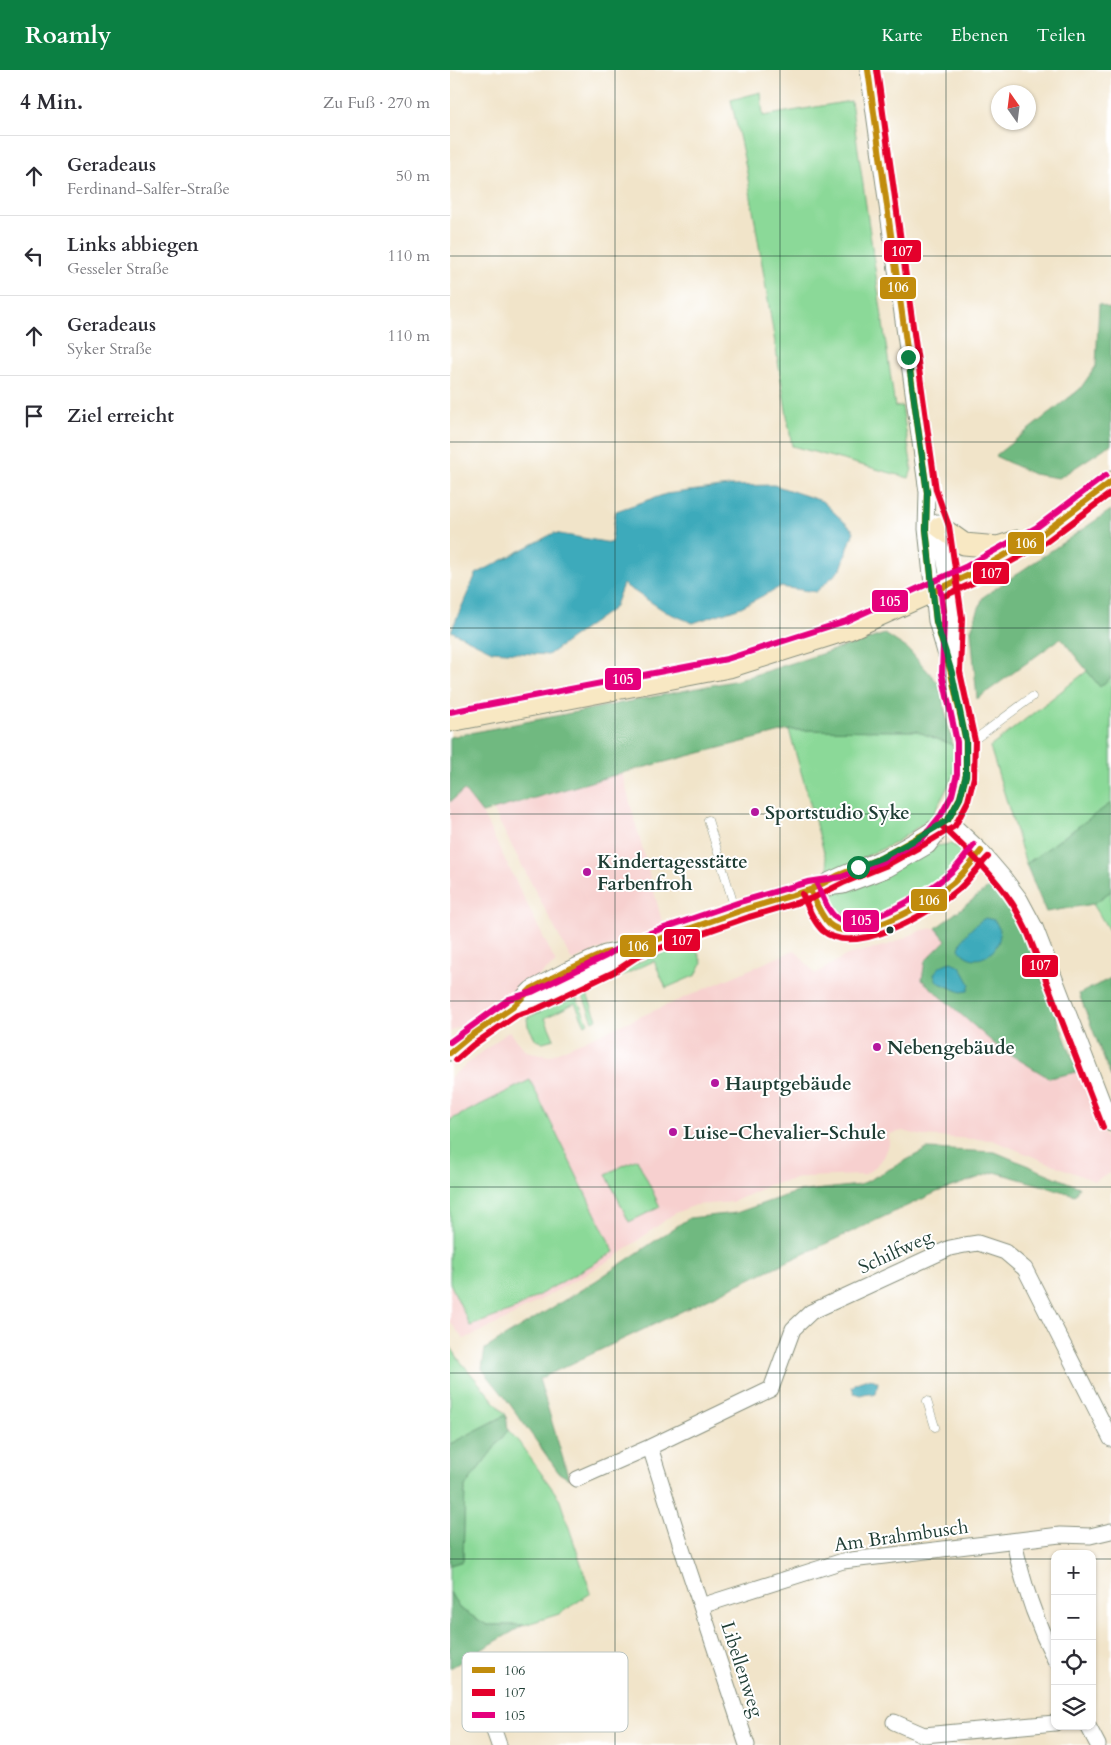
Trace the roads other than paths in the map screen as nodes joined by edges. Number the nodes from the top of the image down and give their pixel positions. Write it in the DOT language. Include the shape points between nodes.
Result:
graph roads {
  1 [pos="868,70"];
  2 [pos="1111,482"];
  3 [pos="927,492"];
  4 [pos="940,527"];
  5 [pos="1042,534"];
  6 [pos="941,589"];
  7 [pos="1032,697"];
  8 [pos="450,722"];
  9 [pos="966,741"];
  10 [pos="708,820"];
  11 [pos="948,820"];
  12 [pos="981,850"];
  13 [pos="810,890"];
  14 [pos="736,912"];
  15 [pos="450,1054"];
  16 [pos="1111,1124"];
  17 [pos="927,1401"];
  18 [pos="935,1427"];
  19 [pos="1111,1438"];
  20 [pos="650,1447"];
  21 [pos="577,1479"];
  22 [pos="1111,1532"];
  23 [pos="1014,1541"];
  24 [pos="701,1606"];
  25 [pos="1051,1652"];
  26 [pos="894,1722"];
  27 [pos="1051,1722"];
  28 [pos="1090,1730"];
  29 [pos="494,1732"];
  30 [pos="499,1745"];
  31 [pos="747,1745"];
  32 [pos="1098,1745"];
  1 -- 3 [label="street"];
  2 -- 5 [label="main road"];
  3 -- 4 [label="street"];
  3 -- 6 [label="street" via="926,529"];
  4 -- 5 [label="main road" via="964,544 998,547"];
  4 -- 6 [label="street"];
  5 -- 6 [label="main road"];
  6 -- 8 [label="main road" via="849,629 729,666"];
  6 -- 9 [label="street" via="953,618 952,673"];
  7 -- 9 [label="lane" via="978,737"];
  9 -- 11 [label="street" via="966,775 960,798"];
  10 -- 14 [label="lane"];
  11 -- 12 [label="street"];
  11 -- 13 [label="street" via="928,846 888,869 843,886"];
  12 -- 13 [label="lane" via="953,884 934,898 896,918 861,929 842,931 829,925"];
  12 -- 16 [label="street" via="1020,899 1035,927"];
  13 -- 14 [label="street"];
  14 -- 15 [label="street" via="636,947 596,971 513,1007"];
  17 -- 18 [label="lane"];
  19 -- 20 [label="street, Schilfweg" via="1025,1269 1005,1252 978,1243 950,1248 811,1312 793,1330 771,1389"];
  20 -- 21 [label="street, Schilfweg"];
  20 -- 24 [label="street"];
  22 -- 23 [label="street, Am Brahmbusch"];
  23 -- 24 [label="street, Am Brahmbusch" via="843,1561"];
  23 -- 25 [label="street" via="1026,1589"];
  24 -- 31 [label="street, Libellenweg"];
  26 -- 27 [label="street" via="924,1735"];
  28 -- 32 [label="street"];
  29 -- 30 [label="street"];
}
